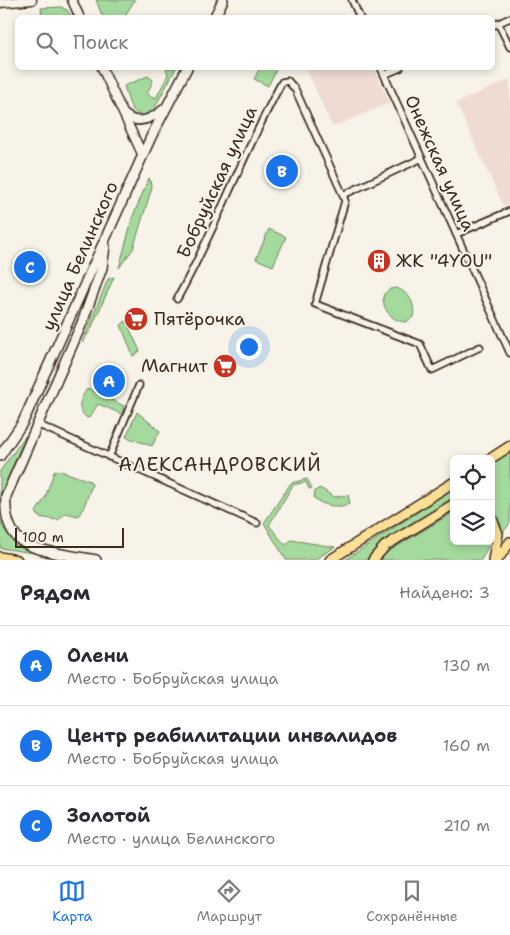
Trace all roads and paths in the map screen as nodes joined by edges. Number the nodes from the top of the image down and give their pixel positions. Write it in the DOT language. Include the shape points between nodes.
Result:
graph roads {
  1 [pos="32,0"];
  2 [pos="72,0"];
  3 [pos="223,0"];
  4 [pos="352,0"];
  5 [pos="0,3"];
  6 [pos="79,15"];
  7 [pos="216,15"];
  8 [pos="359,15"];
  9 [pos="510,18"];
  10 [pos="495,25"];
  11 [pos="510,47"];
  12 [pos="103,70"];
  13 [pos="185,70"];
  14 [pos="382,70"];
  15 [pos="395,70"];
  16 [pos="384,75"];
  17 [pos="166,108"];
  18 [pos="122,112"];
  19 [pos="143,156"];
  20 [pos="422,158"];
  21 [pos="343,195"];
  22 [pos="510,211"];
  23 [pos="456,234"];
  24 [pos="106,239"];
  25 [pos="177,299"];
  26 [pos="480,347"];
  27 [pos="510,353"];
  28 [pos="139,385"];
  29 [pos="36,424"];
  30 [pos="510,446"];
  31 [pos="0,456"];
  32 [pos="109,456"];
  33 [pos="495,456"];
  34 [pos="450,485"];
  35 [pos="450,506"];
  36 [pos="257,523"];
  37 [pos="495,526"];
  38 [pos="510,542"];
  39 [pos="0,558"];
  40 [pos="17,560"];
  41 [pos="96,560"];
  42 [pos="330,560"];
  43 [pos="373,560"];
  44 [pos="493,560"];
  45 [pos="497,560"];
  1 -- 5 [label="street"];
  2 -- 6 [label="street"];
  3 -- 7 [label="main road"];
  4 -- 8 [label="street"];
  9 -- 10 [label="street"];
  10 -- 11 [label="street"];
  12 -- 18 [label="street"];
  13 -- 17 [label="main road, улица Белинского"];
  14 -- 16 [label="street, Онежская улица"];
  15 -- 16 [label="street"];
  16 -- 20 [label="street, Онежская улица"];
  17 -- 18 [label="street" via="145,121 133,120"];
  17 -- 19 [label="main road, улица Белинского"];
  18 -- 19 [label="street"];
  19 -- 24 [label="main road, улица Белинского"];
  20 -- 21 [label="street"];
  20 -- 23 [label="street, Онежская улица"];
  21 -- 25 [label="street, Бобруйская улица" via="295,89 288,81 282,82 262,117 198,260"];
  21 -- 26 [label="street" via="345,201 315,304 420,344 432,370"];
  22 -- 23 [label="street"];
  23 -- 27 [label="street, Онежская улица"];
  24 -- 29 [label="main road" via="102,268 82,323"];
  24 -- 31 [label="main road, улица Белинского" via="23,422"];
  28 -- 32 [label="street"];
  29 -- 32 [label="street"];
  29 -- 41 [label="main road" via="7,490 7,521 17,538 32,545"];
  30 -- 33 [label="main road"];
  32 -- 36 [label="street"];
  34 -- 42 [label="main road"];
  35 -- 43 [label="main road" via="385,546"];
  37 -- 44 [label="main road" via="498,534"];
  38 -- 45 [label="main road"];
  39 -- 40 [label="main road"];
}
